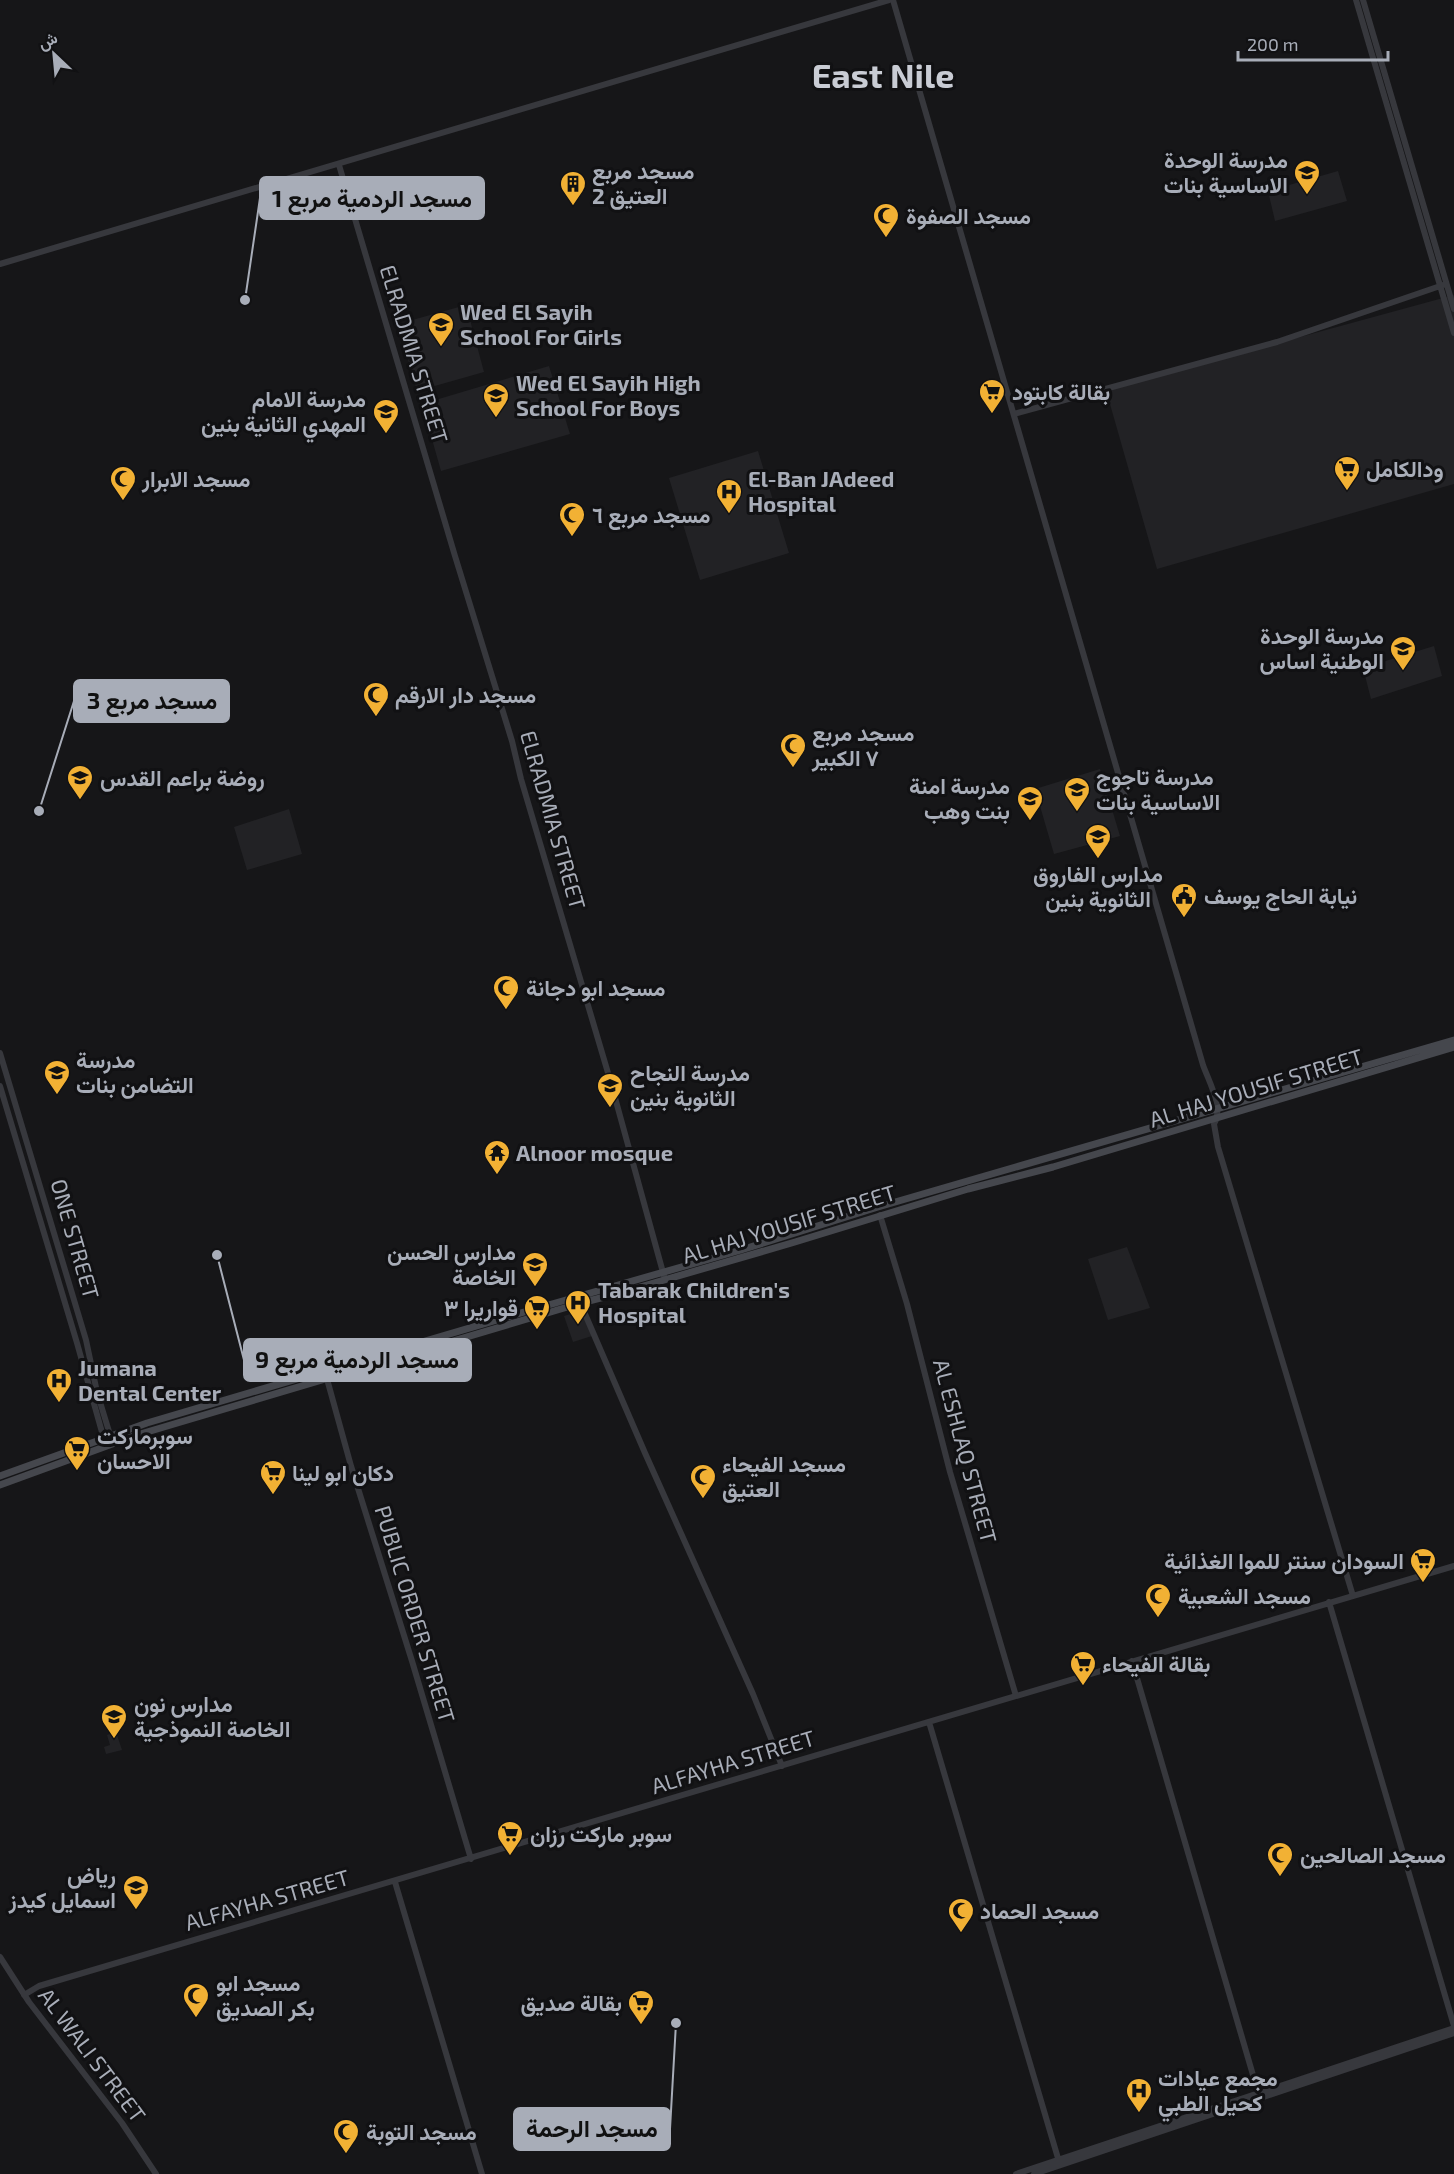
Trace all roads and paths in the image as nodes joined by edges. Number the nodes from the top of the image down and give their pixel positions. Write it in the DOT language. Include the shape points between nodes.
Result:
graph roads {
  1 [pos="891,0"];
  2 [pos="1356,0"];
  3 [pos="1363,0"];
  4 [pos="339,165"];
  5 [pos="0,264"];
  6 [pos="1443,285"];
  7 [pos="1454,309"];
  8 [pos="1454,333"];
  9 [pos="1014,414"];
  10 [pos="1454,1040"];
  11 [pos="1454,1047"];
  12 [pos="0,1053"];
  13 [pos="0,1086"];
  14 [pos="1218,1108"];
  15 [pos="1218,1117"];
  16 [pos="31,1152"];
  17 [pos="21,1155"];
  18 [pos="880,1215"];
  19 [pos="664,1276"];
  20 [pos="579,1299"];
  21 [pos="327,1379"];
  22 [pos="108,1441"];
  23 [pos="0,1476"];
  24 [pos="0,1485"];
  25 [pos="1454,1566"];
  26 [pos="1353,1596"];
  27 [pos="1329,1602"];
  28 [pos="1132,1660"];
  29 [pos="1016,1696"];
  30 [pos="928,1722"];
  31 [pos="782,1766"];
  32 [pos="471,1859"];
  33 [pos="395,1882"];
  34 [pos="0,1957"];
  35 [pos="24,1995"];
  36 [pos="1454,2027"];
  37 [pos="1454,2034"];
  38 [pos="1259,2096"];
  39 [pos="1059,2163"];
  40 [pos="156,2174"];
  41 [pos="482,2174"];
  42 [pos="1016,2174"];
  43 [pos="1034,2174"];
  1 -- 4 [label="street"];
  1 -- 9 [label="street"];
  2 -- 6 [label="street"];
  3 -- 6 [label="street"];
  4 -- 5 [label="street"];
  4 -- 19 [label="street, ELRADMIA STREET" via="512,741"];
  6 -- 7 [label="street"];
  6 -- 8 [label="street"];
  6 -- 9 [label="street" via="1277,342"];
  9 -- 14 [label="street"];
  10 -- 14 [label="main road, AL HAJ YOUSIF STREET"];
  11 -- 15 [label="main road, AL HAJ YOUSIF STREET"];
  12 -- 16 [label="street, ONE STREET"];
  13 -- 17 [label="street, ONE STREET"];
  14 -- 15 [label="street"];
  14 -- 19 [label="main road, AL HAJ YOUSIF STREET" via="878,1207"];
  15 -- 18 [label="main road, AL HAJ YOUSIF STREET"];
  15 -- 26 [label="street" via="1214,1124 1218,1147"];
  16 -- 17 [label="street"];
  16 -- 22 [label="street, ONE STREET" via="86,1340"];
  17 -- 22 [label="street, ONE STREET"];
  18 -- 19 [label="main road, AL HAJ YOUSIF STREET"];
  18 -- 29 [label="street, AL ESHLAQ STREET"];
  19 -- 20 [label="main road, AL HAJ YOUSIF STREET"];
  20 -- 21 [label="main road, AL HAJ YOUSIF STREET"];
  20 -- 22 [label="main road, AL HAJ YOUSIF STREET" via="359,1360"];
  20 -- 31 [label="street"];
  21 -- 22 [label="main road, AL HAJ YOUSIF STREET"];
  21 -- 32 [label="street, PUBLIC ORDER STREET"];
  22 -- 23 [label="main road, AL HAJ YOUSIF STREET"];
  22 -- 24 [label="main road, AL HAJ YOUSIF STREET"];
  25 -- 26 [label="street, ALFAYHA STREET"];
  26 -- 27 [label="street, ALFAYHA STREET"];
  27 -- 28 [label="street, ALFAYHA STREET"];
  27 -- 36 [label="street"];
  28 -- 29 [label="street, ALFAYHA STREET"];
  28 -- 38 [label="street"];
  29 -- 30 [label="street, ALFAYHA STREET"];
  30 -- 31 [label="street, ALFAYHA STREET"];
  30 -- 39 [label="street"];
  31 -- 32 [label="street, ALFAYHA STREET"];
  32 -- 33 [label="street, ALFAYHA STREET"];
  33 -- 35 [label="street, ALFAYHA STREET" via="39,1986"];
  33 -- 41 [label="street"];
  34 -- 35 [label="street, AL WALI STREET"];
  35 -- 40 [label="street, AL WALI STREET"];
  36 -- 38 [label="street"];
  37 -- 38 [label="street"];
  38 -- 39 [label="street"];
  39 -- 42 [label="street"];
  39 -- 43 [label="street"];
}
